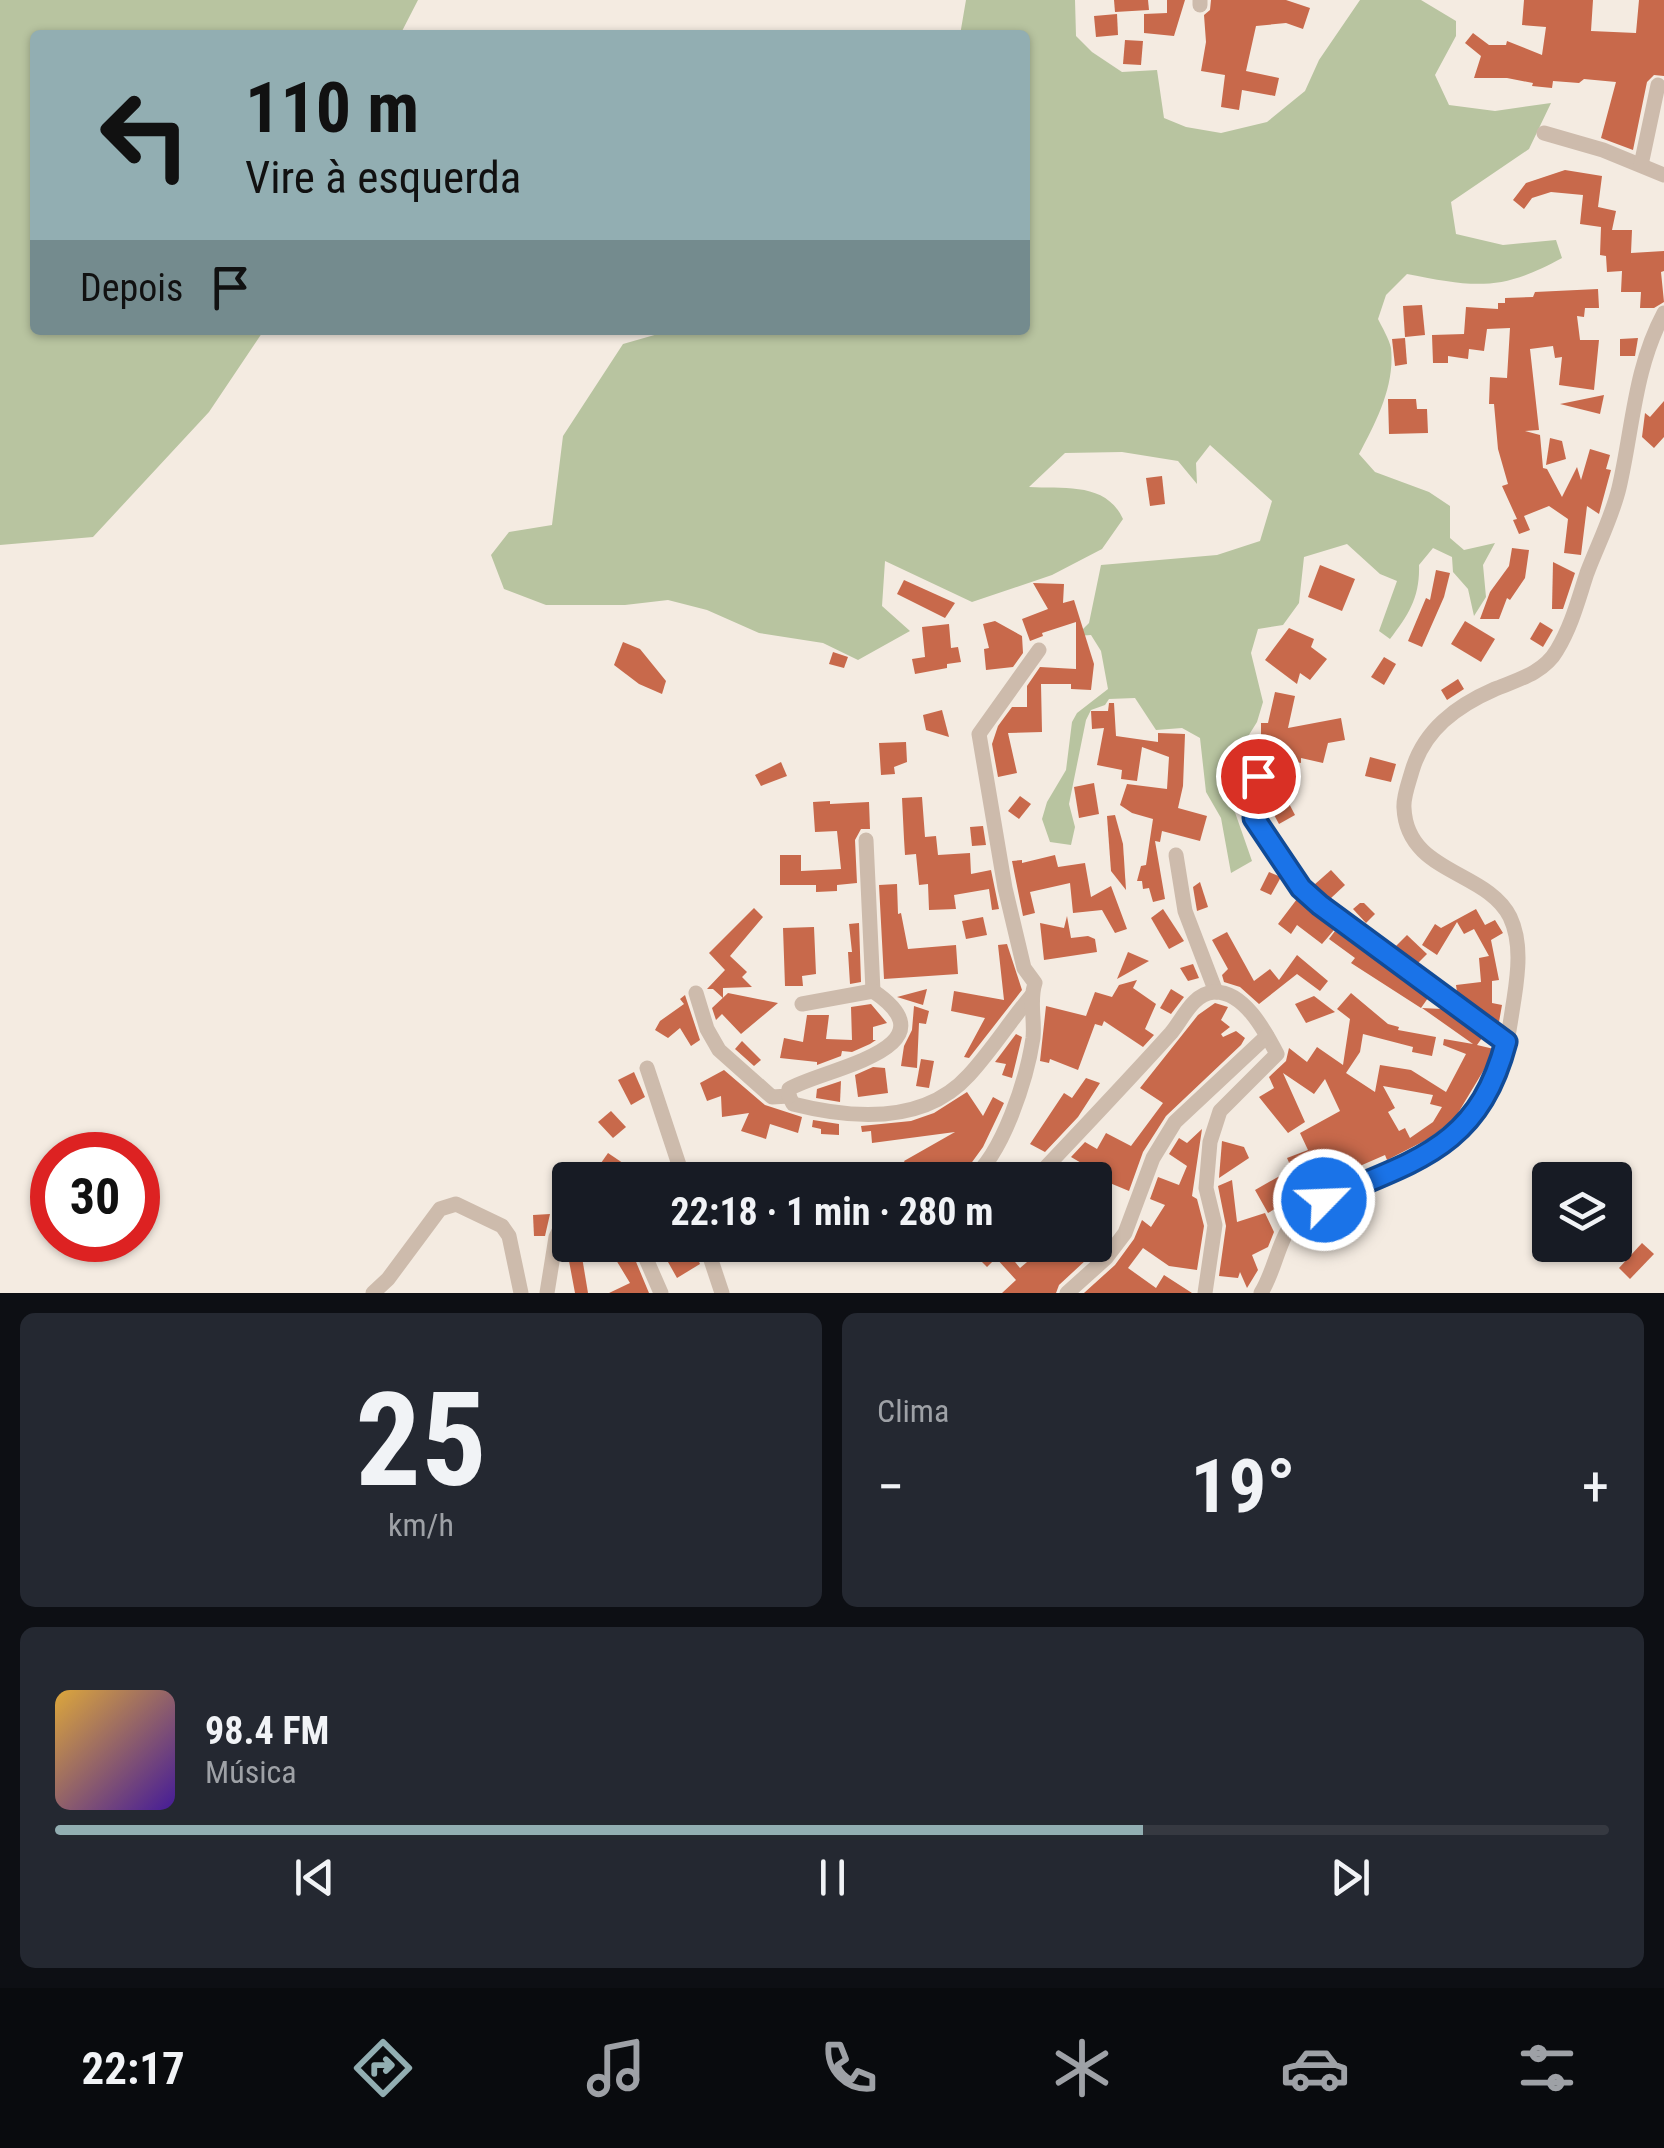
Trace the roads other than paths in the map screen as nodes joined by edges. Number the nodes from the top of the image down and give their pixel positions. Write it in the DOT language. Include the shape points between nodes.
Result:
graph roads {
  1 [pos="1658,85"];
  2 [pos="1544,133"];
  3 [pos="1641,166"];
  4 [pos="1664,174"];
  5 [pos="1664,313"];
  6 [pos="1039,650"];
  7 [pos="1258,776"];
  8 [pos="866,840"];
  9 [pos="1176,855"];
  10 [pos="873,990"];
  11 [pos="696,992"];
  12 [pos="1216,992"];
  13 [pos="1032,995"];
  14 [pos="802,1004"];
  15 [pos="1267,1036"];
  16 [pos="1506,1042"];
  17 [pos="647,1068"];
  18 [pos="789,1096"];
  19 [pos="678,1162"];
  20 [pos="984,1162"];
  21 [pos="1051,1162"];
  22 [pos="552,1262"];
  23 [pos="648,1262"];
  24 [pos="712,1262"];
  25 [pos="373,1293"];
  26 [pos="521,1293"];
  27 [pos="547,1293"];
  28 [pos="662,1293"];
  29 [pos="722,1293"];
  30 [pos="1066,1293"];
  31 [pos="1206,1293"];
  32 [pos="1261,1293"];
  1 -- 3 [label="street"];
  2 -- 3 [label="street"];
  3 -- 4 [label="street"];
  5 -- 16 [label="street" via="1634,394 1618,490 1572,624 1554,655 1527,677 1458,708 1432,731 1417,754 1404,807 1424,854 1487,891 1509,914 1518,941"];
  6 -- 13 [label="street" via="978,734 1005,888 1024,968 1036,983"];
  7 -- 16 [label="street" via="1254,818 1301,888"];
  8 -- 10 [label="street"];
  9 -- 12 [label="street" via="1185,911"];
  10 -- 14 [label="street"];
  10 -- 18 [label="street" via="901,1019 893,1042 838,1072 796,1084"];
  11 -- 18 [label="street" via="719,1050 772,1097"];
  12 -- 15 [label="street" via="1254,1015"];
  12 -- 21 [label="street" via="1197,997"];
  13 -- 18 [label="street" via="967,1078 922,1107 854,1116 793,1104"];
  13 -- 20 [label="street" via="1033,1036 1016,1102"];
  15 -- 30 [label="street" via="1175,1122 1153,1158 1126,1232"];
  15 -- 31 [label="street" via="1274,1060 1220,1111 1210,1142 1206,1188 1215,1225"];
  16 -- 32 [label="street" via="1482,1106 1455,1136 1302,1212 1284,1235"];
  17 -- 19 [label="street"];
  22 -- 27 [label="street"];
  23 -- 28 [label="street"];
  24 -- 29 [label="street"];
  25 -- 26 [label="street" via="440,1209 456,1204 502,1226"];
}
